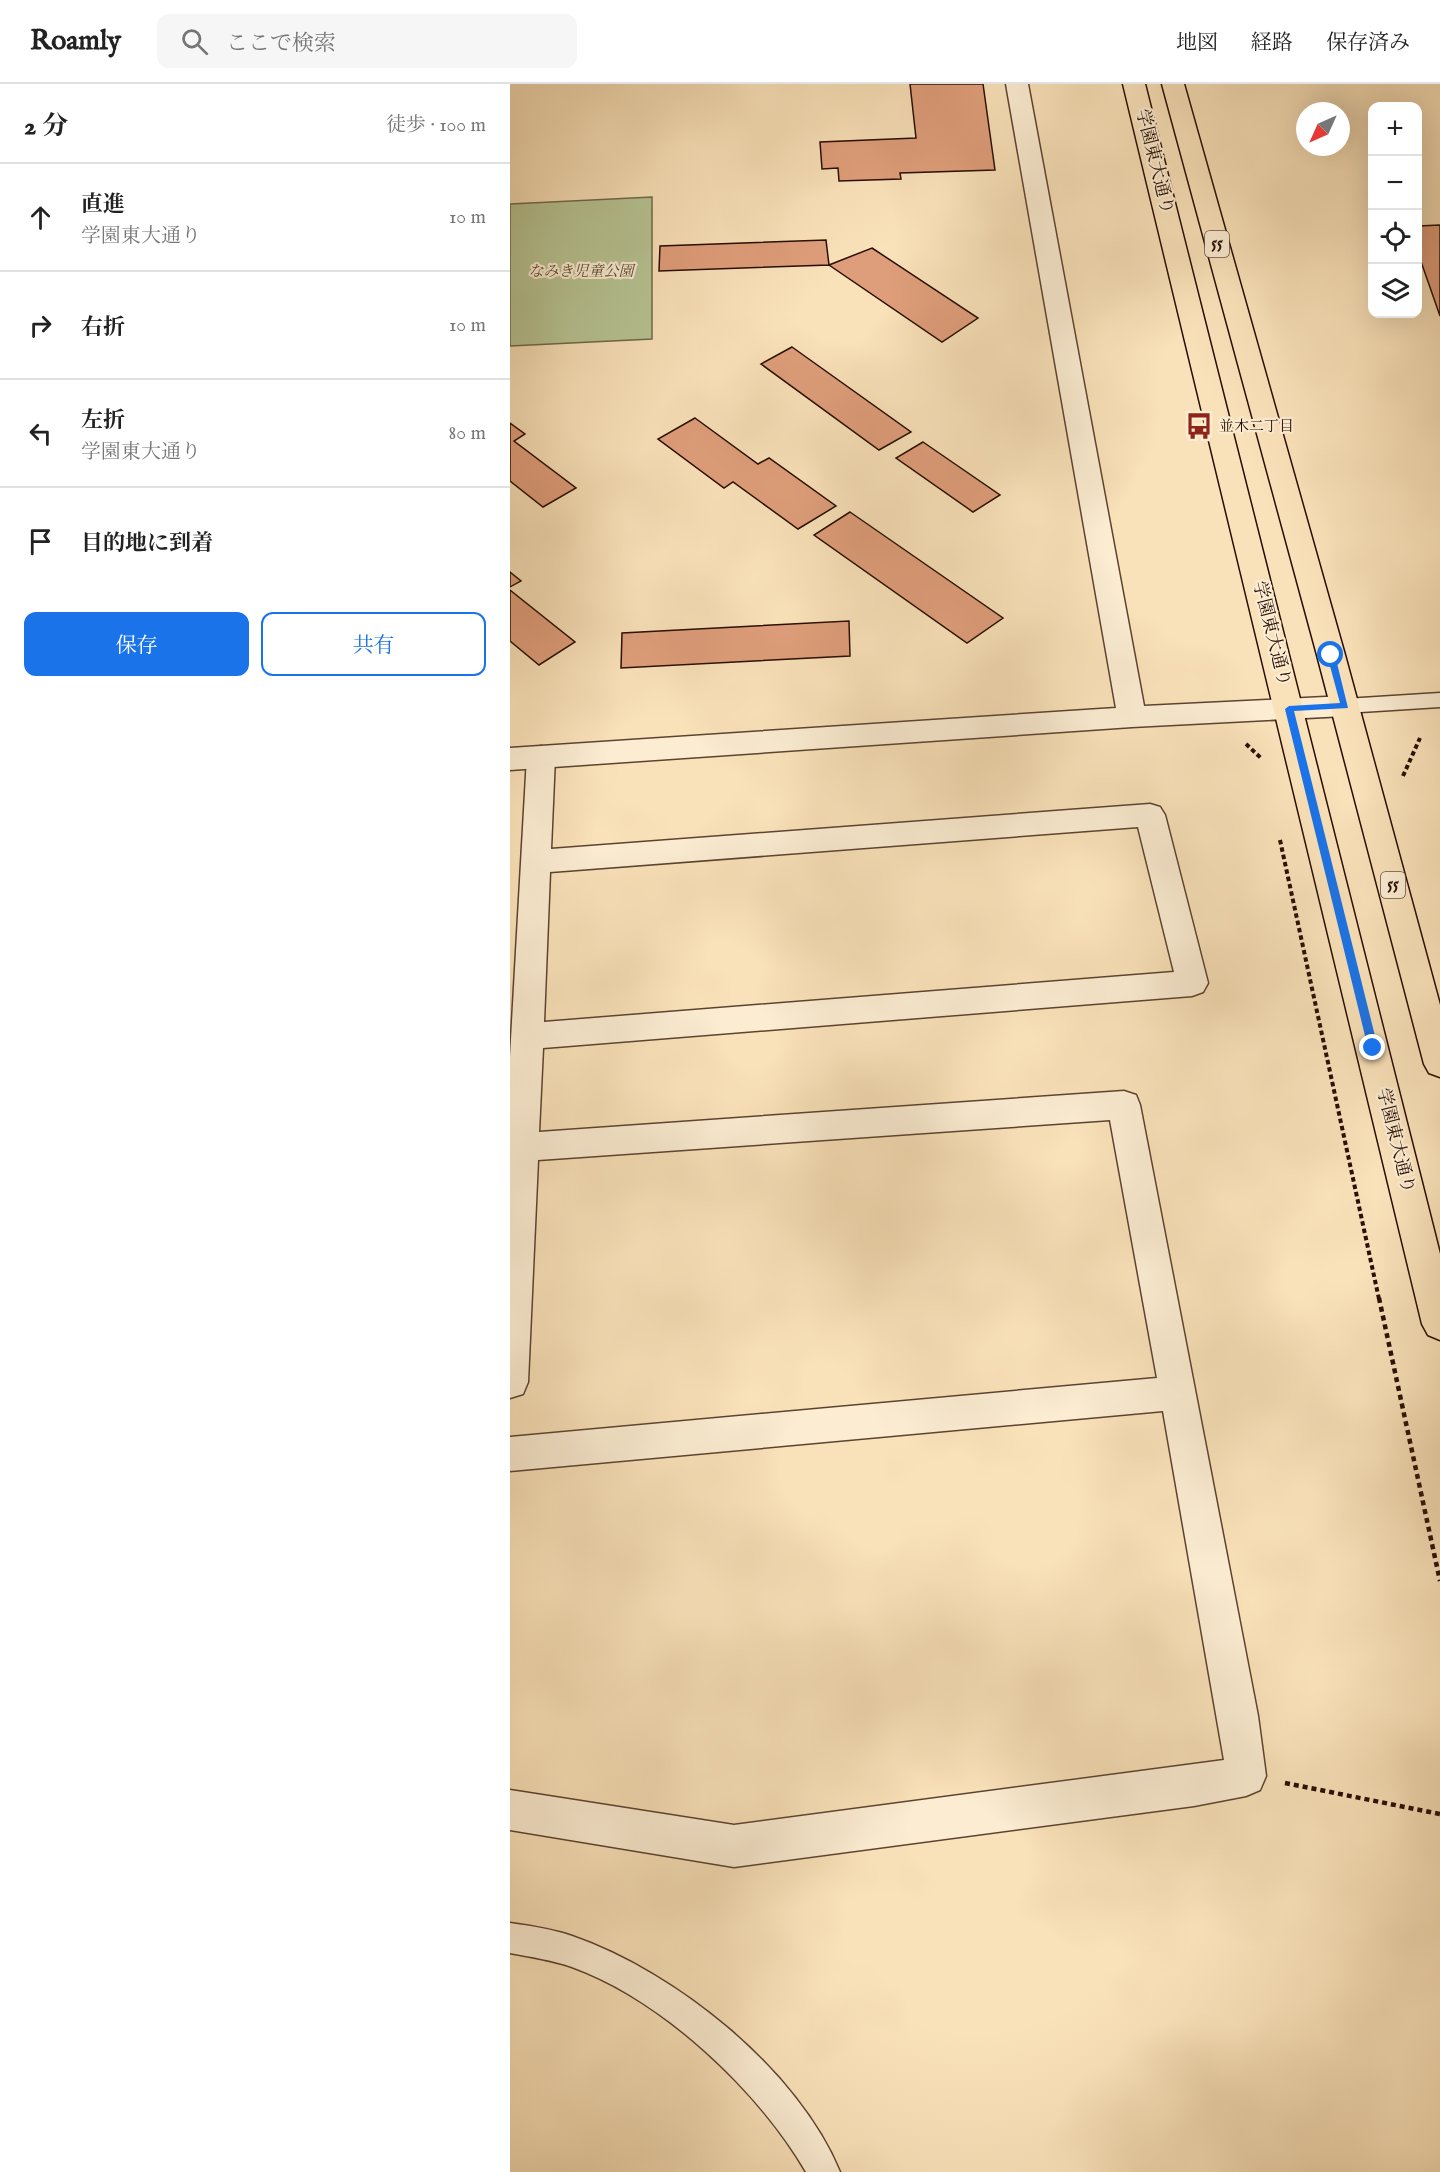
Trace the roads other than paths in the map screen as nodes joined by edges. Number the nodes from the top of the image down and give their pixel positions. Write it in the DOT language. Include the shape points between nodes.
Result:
graph roads {
  1 [pos="1017,84"];
  2 [pos="1134,84"];
  3 [pos="1173,84"];
  4 [pos="1440,700"];
  5 [pos="1345,706"];
  6 [pos="1289,709"];
  7 [pos="1132,717"];
  8 [pos="540,757"];
  9 [pos="510,759"];
  10 [pos="535,862"];
  11 [pos="526,1036"];
  12 [pos="1440,1064"];
  13 [pos="521,1147"];
  14 [pos="1440,1324"];
  15 [pos="510,1382"];
  16 [pos="1178,1393"];
  17 [pos="510,1454"];
  18 [pos="510,1810"];
  19 [pos="510,1938"];
  20 [pos="824,2172"];
  1 -- 7 [label="street"];
  2 -- 6 [label="main road, 学園東大通り"];
  3 -- 5 [label="main road, 学園東大通り / 55"];
  4 -- 5 [label="lane"];
  5 -- 6 [label="street"];
  5 -- 12 [label="main road, 学園東大通り / 55"];
  6 -- 7 [label="street"];
  6 -- 14 [label="main road, 学園東大通り"];
  7 -- 8 [label="street"];
  8 -- 9 [label="street"];
  8 -- 10 [label="street"];
  10 -- 11 [label="street"];
  10 -- 11 [label="street" via="1150,815 1192,983"];
  11 -- 13 [label="street"];
  13 -- 15 [label="street"];
  13 -- 16 [label="street" via="1124,1105"];
  16 -- 17 [label="street"];
  16 -- 18 [label="street" via="1246,1776 1182,1788 734,1846"];
  19 -- 20 [label="lane" via="581,1955 622,1975 686,2018 745,2065 797,2128"];
}
